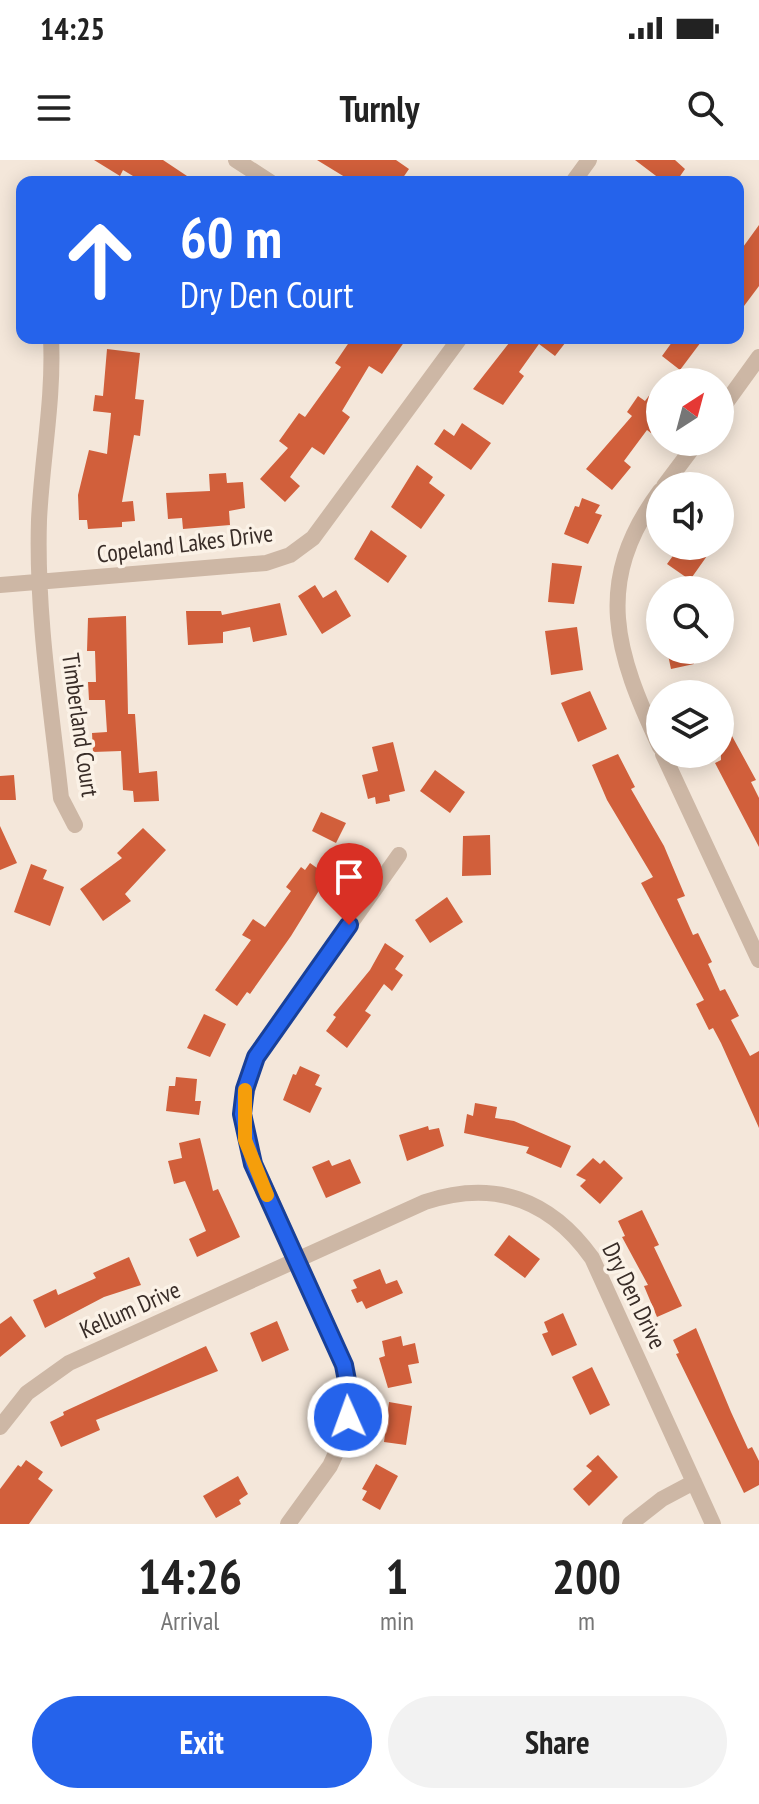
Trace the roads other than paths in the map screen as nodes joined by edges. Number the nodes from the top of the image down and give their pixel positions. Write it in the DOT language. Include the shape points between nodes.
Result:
graph roads {
  1 [pos="236,160"];
  2 [pos="261,176"];
  3 [pos="51,344"];
  4 [pos="456,344"];
  5 [pos="759,357"];
  6 [pos="734,392"];
  7 [pos="646,517"];
  8 [pos="40,583"];
  9 [pos="0,585"];
  10 [pos="646,715"];
  11 [pos="670,768"];
  12 [pos="75,825"];
  13 [pos="399,855"];
  14 [pos="759,960"];
  15 [pos="297,1260"];
  16 [pos="0,1427"];
  17 [pos="694,1482"];
  18 [pos="288,1524"];
  19 [pos="630,1524"];
  20 [pos="713,1524"];
  1 -- 2 [label="street"];
  3 -- 8 [label="street, Timberland Court"];
  4 -- 8 [label="street, Copeland Lakes Drive" via="313,538 290,555 266,563"];
  5 -- 6 [label="street"];
  7 -- 10 [label="street" via="628,550 617,607 624,664"];
  8 -- 9 [label="street, Copeland Lakes Drive"];
  8 -- 12 [label="street, Timberland Court" via="61,798"];
  11 -- 14 [label="street"];
  13 -- 15 [label="street" via="265,1042 245,1089 242,1114 248,1148"];
  15 -- 16 [label="street, Kellum Drive" via="56,1370 27,1393"];
  15 -- 17 [label="street, Dry Den Drive" via="449,1195 498,1194 545,1211 566,1225 592,1258"];
  15 -- 18 [label="street" via="338,1349 349,1391 341,1442 330,1466"];
  17 -- 19 [label="street"];
  17 -- 20 [label="street, Dry Den Drive"];
}
